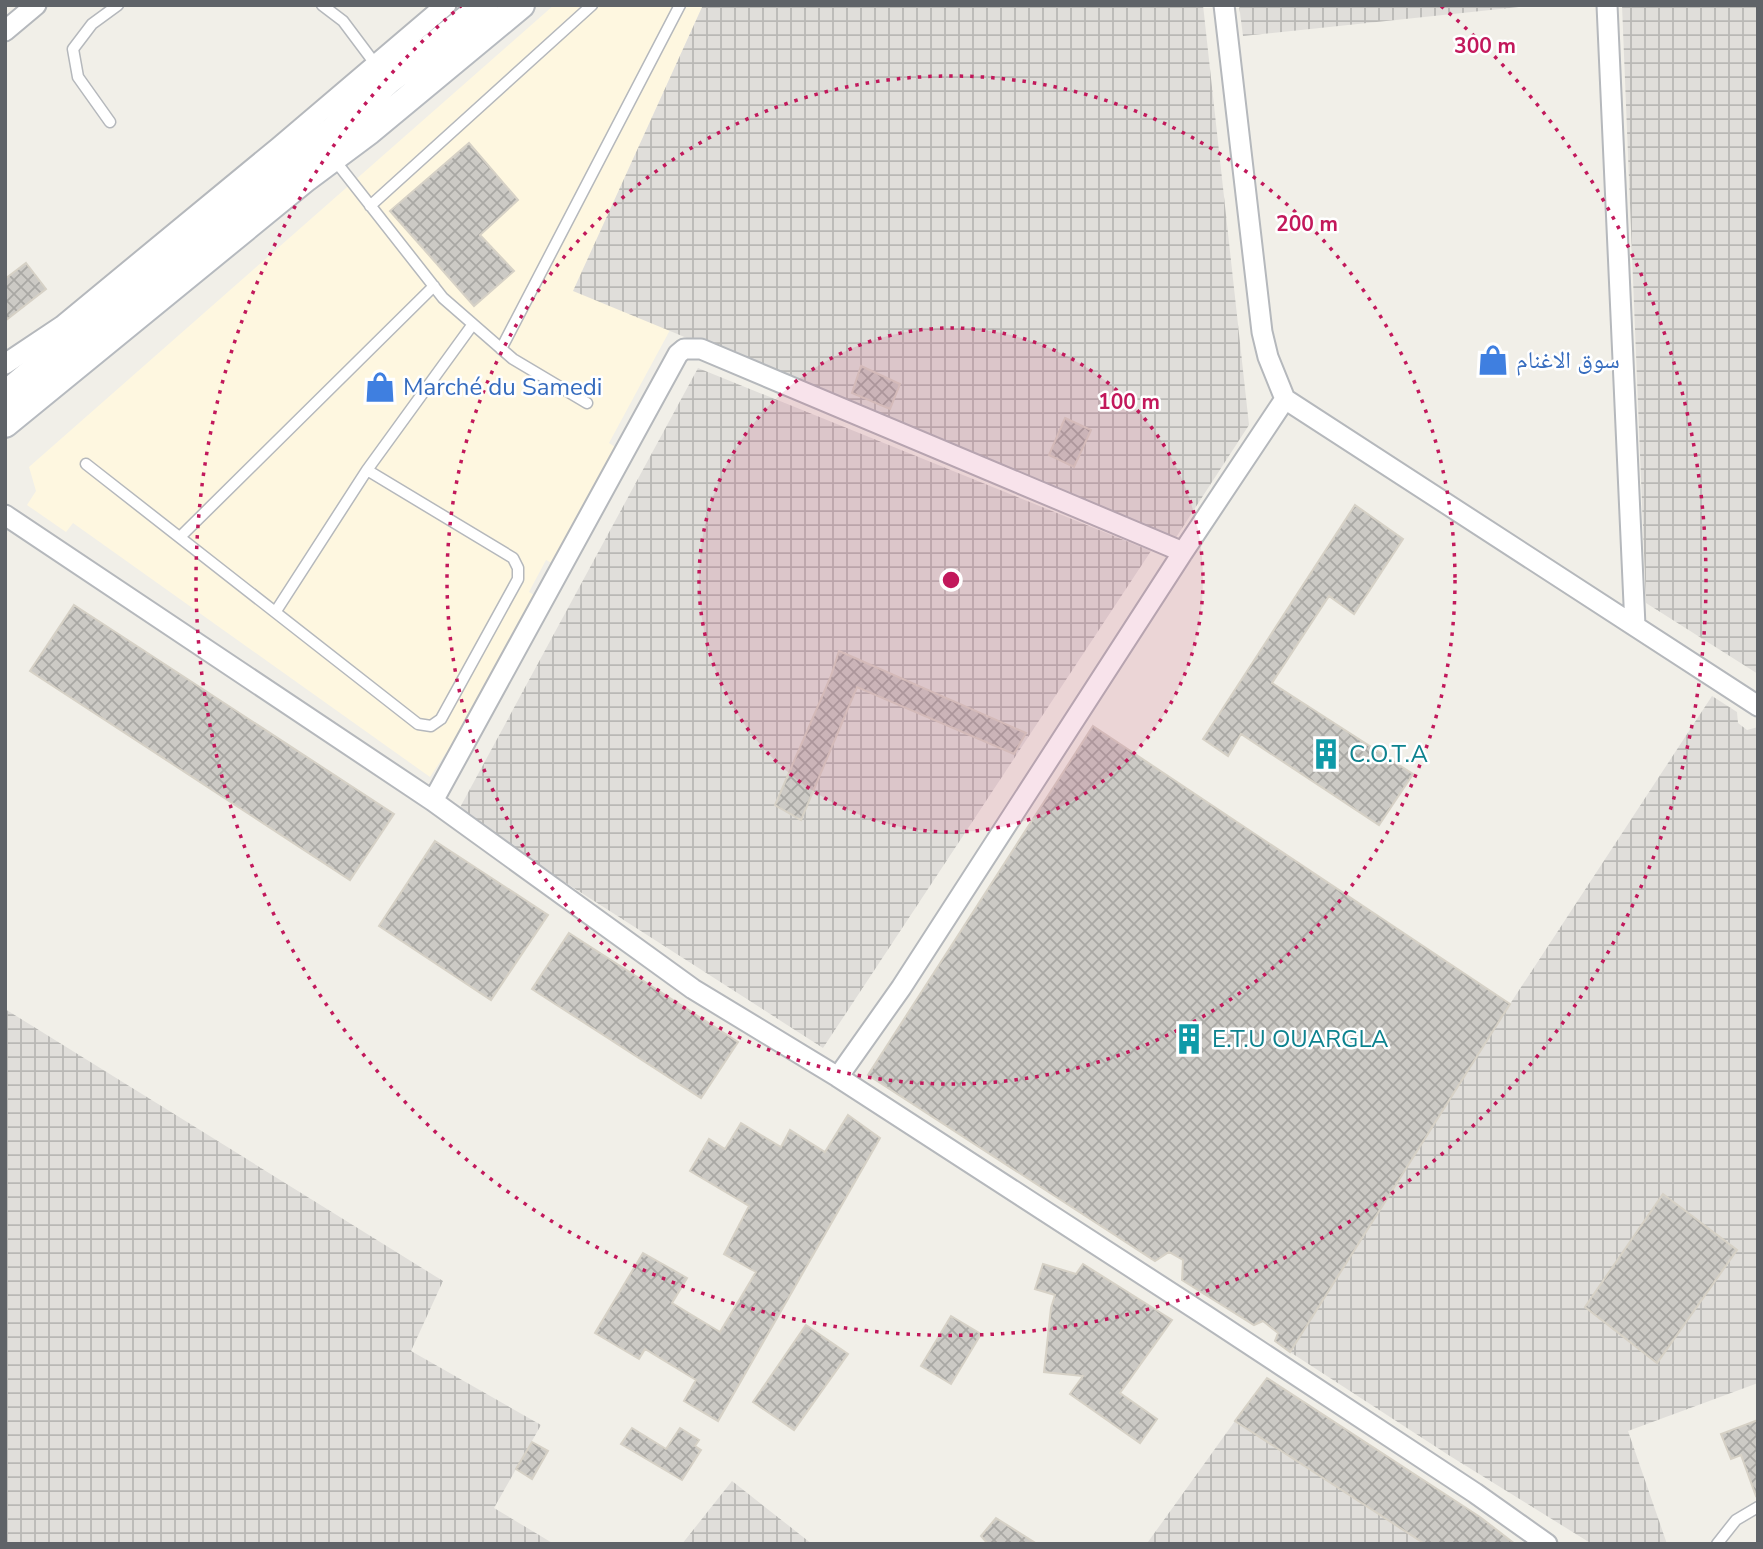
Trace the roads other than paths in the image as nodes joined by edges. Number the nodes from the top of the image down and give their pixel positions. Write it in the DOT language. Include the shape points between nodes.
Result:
graph roads {
  1 [pos="36,5"];
  2 [pos="118,5"];
  3 [pos="322,5"];
  4 [pos="446,5"];
  5 [pos="485,5"];
  6 [pos="521,5"];
  7 [pos="592,5"];
  8 [pos="680,5"];
  9 [pos="1224,5"];
  10 [pos="1607,5"];
  11 [pos="5,31"];
  12 [pos="389,83"];
  13 [pos="110,122"];
  14 [pos="332,158"];
  15 [pos="292,162"];
  16 [pos="370,206"];
  17 [pos="434,286"];
  18 [pos="473,324"];
  19 [pos="107,326"];
  20 [pos="67,332"];
  21 [pos="501,349"];
  22 [pos="5,364"];
  23 [pos="5,395"];
  24 [pos="1285,399"];
  25 [pos="587,403"];
  26 [pos="5,424"];
  27 [pos="86,464"];
  28 [pos="367,470"];
  29 [pos="5,515"];
  30 [pos="180,537"];
  31 [pos="1183,552"];
  32 [pos="276,611"];
  33 [pos="1635,626"];
  34 [pos="1758,706"];
  35 [pos="433,801"];
  36 [pos="838,1077"];
  37 [pos="1758,1507"];
  38 [pos="1547,1544"];
  39 [pos="1717,1544"];
  1 -- 11 [label="street"];
  2 -- 13 [label="lane" via="92,24 74,49 78,77"];
  3 -- 12 [label="lane" via="343,21"];
  4 -- 12 [label="street"];
  5 -- 12 [label="street"];
  6 -- 12 [label="street"];
  7 -- 16 [label="lane"];
  8 -- 21 [label="lane"];
  9 -- 24 [label="street" via="1262,332"];
  10 -- 33 [label="street"];
  12 -- 14 [label="street"];
  12 -- 15 [label="street"];
  14 -- 15 [label="street"];
  14 -- 16 [label="lane"];
  15 -- 19 [label="street"];
  15 -- 20 [label="street"];
  16 -- 17 [label="lane"];
  17 -- 18 [label="lane"];
  17 -- 30 [label="lane"];
  18 -- 21 [label="lane"];
  18 -- 28 [label="lane"];
  19 -- 20 [label="street"];
  19 -- 26 [label="street"];
  20 -- 22 [label="street"];
  20 -- 23 [label="street"];
  21 -- 25 [label="lane"];
  24 -- 31 [label="street"];
  24 -- 33 [label="street"];
  27 -- 30 [label="lane"];
  28 -- 32 [label="lane"];
  28 -- 32 [label="lane" via="513,558 518,568 518,579 440,719 432,726 418,723"];
  29 -- 35 [label="street"];
  30 -- 32 [label="lane"];
  31 -- 35 [label="street" via="701,349 684,349"];
  31 -- 36 [label="street" via="908,977"];
  33 -- 34 [label="street"];
  35 -- 36 [label="street" via="693,989"];
  36 -- 38 [label="street"];
  37 -- 39 [label="lane" via="1737,1520"];
}
